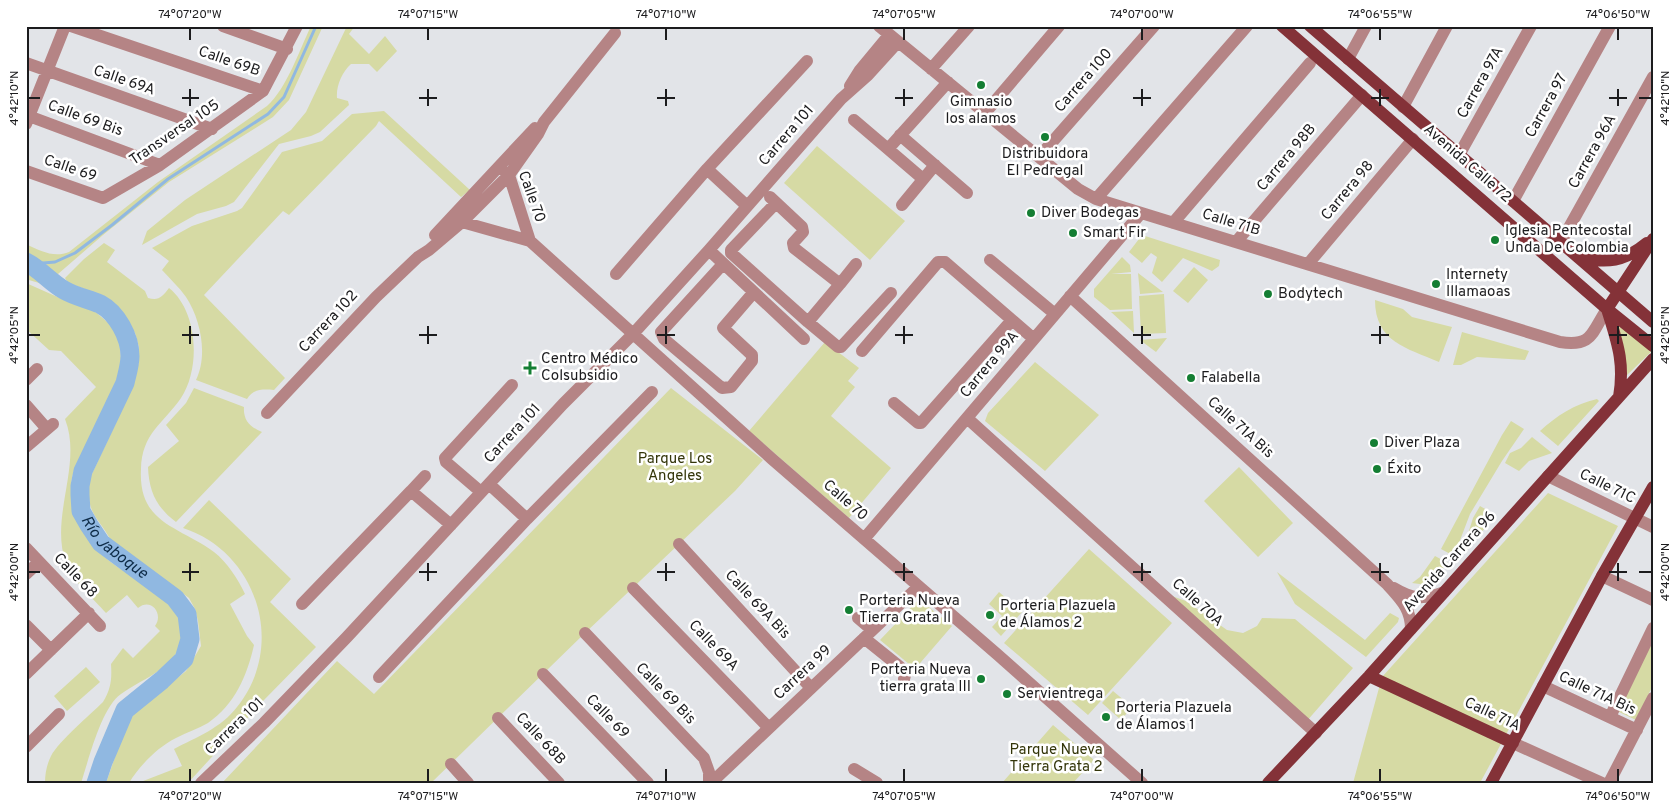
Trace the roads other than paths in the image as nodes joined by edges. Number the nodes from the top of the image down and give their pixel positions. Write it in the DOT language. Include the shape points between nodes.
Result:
graph roads {
  1 [pos="65,26"];
  2 [pos="71,26"];
  3 [pos="223,26"];
  4 [pos="297,26"];
  5 [pos="969,26"];
  6 [pos="1059,26"];
  7 [pos="1154,26"];
  8 [pos="1247,26"];
  9 [pos="1282,26"];
  10 [pos="1310,26"];
  11 [pos="1366,26"];
  12 [pos="1447,26"];
  13 [pos="1531,26"];
  14 [pos="1610,26"];
  15 [pos="887,32"];
  16 [pos="615,33"];
  17 [pos="287,49"];
  18 [pos="1348,59"];
  19 [pos="807,61"];
  20 [pos="1310,63"];
  21 [pos="26,64"];
  22 [pos="931,69"];
  23 [pos="47,71"];
  24 [pos="1653,77"];
  25 [pos="948,82"];
  26 [pos="264,91"];
  27 [pos="1362,95"];
  28 [pos="1403,107"];
  29 [pos="985,113"];
  30 [pos="27,118"];
  31 [pos="854,120"];
  32 [pos="212,129"];
  33 [pos="900,135"];
  34 [pos="1413,139"];
  35 [pos="888,149"];
  36 [pos="1459,155"];
  37 [pos="1039,157"];
  38 [pos="160,164"];
  39 [pos="935,165"];
  40 [pos="707,169"];
  41 [pos="26,171"];
  42 [pos="504,171"];
  43 [pos="923,179"];
  44 [pos="762,191"];
  45 [pos="967,192"];
  46 [pos="103,198"];
  47 [pos="1096,199"];
  48 [pos="1513,201"];
  49 [pos="776,203"];
  50 [pos="902,205"];
  51 [pos="747,206"];
  52 [pos="1141,213"];
  53 [pos="458,219"];
  54 [pos="1173,223"];
  55 [pos="1653,239"];
  56 [pos="530,241"];
  57 [pos="1236,242"];
  58 [pos="1561,242"];
  59 [pos="709,250"];
  60 [pos="1579,258"];
  61 [pos="990,260"];
  62 [pos="723,264"];
  63 [pos="856,264"];
  64 [pos="1308,264"];
  65 [pos="616,274"];
  66 [pos="840,284"];
  67 [pos="754,292"];
  68 [pos="1618,292"];
  69 [pos="891,293"];
  70 [pos="1070,296"];
  71 [pos="1607,309"];
  72 [pos="1055,314"];
  73 [pos="1012,320"];
  74 [pos="808,322"];
  75 [pos="1653,322"];
  76 [pos="633,334"];
  77 [pos="1034,338"];
  78 [pos="804,339"];
  79 [pos="1653,346"];
  80 [pos="862,351"];
  81 [pos="1653,359"];
  82 [pos="38,369"];
  83 [pos="26,380"];
  84 [pos="512,385"];
  85 [pos="652,392"];
  86 [pos="1618,397"];
  87 [pos="894,403"];
  88 [pos="26,405"];
  89 [pos="267,413"];
  90 [pos="967,418"];
  91 [pos="26,447"];
  92 [pos="425,476"];
  93 [pos="1548,476"];
  94 [pos="1653,487"];
  95 [pos="485,488"];
  96 [pos="411,491"];
  97 [pos="1635,518"];
  98 [pos="527,519"];
  99 [pos="451,525"];
  100 [pos="1653,527"];
  101 [pos="864,539"];
  102 [pos="678,544"];
  103 [pos="26,548"];
  104 [pos="39,562"];
  105 [pos="26,574"];
  106 [pos="1602,576"];
  107 [pos="1387,584"];
  108 [pos="918,587"];
  109 [pos="633,588"];
  110 [pos="1444,592"];
  111 [pos="1653,600"];
  112 [pos="302,604"];
  113 [pos="88,613"];
  114 [pos="858,618"];
  115 [pos="26,626"];
  116 [pos="100,626"];
  117 [pos="1653,628"];
  118 [pos="1412,629"];
  119 [pos="585,633"];
  120 [pos="868,634"];
  121 [pos="51,650"];
  122 [pos="26,674"];
  123 [pos="543,674"];
  124 [pos="1369,676"];
  125 [pos="379,677"];
  126 [pos="904,679"];
  127 [pos="1543,686"];
  128 [pos="811,688"];
  129 [pos="1653,698"];
  130 [pos="59,714"];
  131 [pos="1610,717"];
  132 [pos="498,718"];
  133 [pos="769,728"];
  134 [pos="1637,730"];
  135 [pos="1316,733"];
  136 [pos="1513,743"];
  137 [pos="26,747"];
  138 [pos="451,764"];
  139 [pos="854,769"];
  140 [pos="1134,780"];
  141 [pos="201,783"];
  142 [pos="468,783"];
  143 [pos="559,783"];
  144 [pos="648,783"];
  145 [pos="710,783"];
  146 [pos="877,783"];
  147 [pos="1268,783"];
  148 [pos="1491,783"];
  149 [pos="1602,783"];
  150 [pos="1609,783"];
  1 -- 23 [label="street"];
  2 -- 26 [label="street, Calle 69B"];
  3 -- 17 [label="street"];
  4 -- 17 [label="street"];
  5 -- 22 [label="street"];
  6 -- 29 [label="street"];
  7 -- 37 [label="street, Carrera 100"];
  8 -- 47 [label="street"];
  9 -- 27 [label="main road, Avenida Calle 72"];
  10 -- 18 [label="main road, Avenida Calle 72"];
  11 -- 18 [label="street"];
  12 -- 28 [label="street"];
  13 -- 36 [label="street, Carrera 97A"];
  14 -- 48 [label="street, Carrera 97"];
  15 -- 22 [label="street, Calle 71B"];
  15 -- 44 [label="street, Carrera 101" via="868,75 841,99"];
  16 -- 42 [label="street, Carrera 102" via="544,122 538,134"];
  17 -- 26 [label="street"];
  18 -- 28 [label="main road, Avenida Calle 72"];
  19 -- 40 [label="street"];
  20 -- 54 [label="street"];
  21 -- 23 [label="street, Calle 69A"];
  22 -- 25 [label="street, Calle 71B"];
  23 -- 30 [label="street"];
  23 -- 32 [label="street, Calle 69A"];
  24 -- 58 [label="street, Carrera 96A"];
  25 -- 29 [label="street, Calle 71B"];
  25 -- 33 [label="street"];
  26 -- 32 [label="street, Transversal 105"];
  27 -- 34 [label="main road, Avenida Calle 72"];
  27 -- 57 [label="street, Carrera 98B"];
  28 -- 36 [label="main road, Avenida Calle 72"];
  29 -- 37 [label="street, Calle 71B"];
  30 -- 38 [label="street, Calle 69 Bis"];
  31 -- 35 [label="street"];
  32 -- 38 [label="street, Transversal 105"];
  33 -- 35 [label="street"];
  33 -- 39 [label="street"];
  34 -- 64 [label="street, Carrera 98"];
  34 -- 71 [label="main road, Avenida Calle 72"];
  35 -- 43 [label="street"];
  36 -- 48 [label="main road, Avenida Calle 72"];
  37 -- 47 [label="street, Calle 71B" via="1078,189"];
  38 -- 46 [label="street, Transversal 105"];
  39 -- 43 [label="street"];
  39 -- 45 [label="street"];
  40 -- 51 [label="street"];
  40 -- 65 [label="street"];
  41 -- 46 [label="street, Calle 69"];
  42 -- 53 [label="street, Carrera 102"];
  42 -- 56 [label="street, Calle 70"];
  43 -- 50 [label="street"];
  44 -- 49 [label="street"];
  44 -- 51 [label="street, Carrera 101"];
  47 -- 52 [label="street, Calle 71B"];
  48 -- 58 [label="main road, Avenida Calle 72"];
  49 -- 66 [label="street" via="802,227 803,232 793,243 794,248"];
  49 -- 74 [label="street" via="731,253"];
  51 -- 59 [label="street, Carrera 101"];
  52 -- 54 [label="street, Calle 71B"];
  52 -- 70 [label="street, Carrera 99A"];
  53 -- 56 [label="street, Calle 70"];
  53 -- 89 [label="street, Carrera 102" via="376,297"];
  54 -- 57 [label="street, Calle 71B"];
  55 -- 60 [label="main road" via="1618,260"];
  55 -- 68 [label="main road"];
  56 -- 76 [label="street, Calle 70"];
  57 -- 64 [label="street, Calle 71B"];
  58 -- 60 [label="main road, Avenida Calle 72"];
  59 -- 62 [label="street"];
  59 -- 76 [label="street, Carrera 101"];
  60 -- 68 [label="main road, Avenida Calle 72"];
  61 -- 72 [label="street"];
  62 -- 67 [label="street"];
  62 -- 67 [label="street" via="661,332 664,339 722,388 731,387 752,361 752,355 723,328"];
  63 -- 66 [label="street"];
  64 -- 71 [label="street, Calle 71B" via="1560,342 1577,344 1586,340"];
  66 -- 74 [label="street"];
  67 -- 78 [label="street"];
  68 -- 71 [label="main road"];
  68 -- 75 [label="main road, Avenida Calle 72"];
  69 -- 74 [label="street" via="841,347"];
  70 -- 72 [label="street, Carrera 99A"];
  70 -- 107 [label="street, Calle 71A Bis"];
  71 -- 79 [label="main road, Avenida Calle 72"];
  71 -- 86 [label="main road" via="1621,360 1622,380"];
  72 -- 77 [label="street, Carrera 99A"];
  73 -- 77 [label="street"];
  73 -- 80 [label="street" via="945,262 938,262"];
  73 -- 87 [label="street" via="924,421 918,423"];
  76 -- 95 [label="street, Carrera 101"];
  76 -- 101 [label="street, Calle 70"];
  77 -- 90 [label="street, Carrera 99A"];
  81 -- 86 [label="main road, Avenida Carrera 96"];
  82 -- 83 [label="street"];
  84 -- 95 [label="street" via="445,458 446,462"];
  85 -- 98 [label="street"];
  86 -- 93 [label="main road, Avenida Carrera 96"];
  88 -- 91 [label="street" via="50,426"];
  90 -- 101 [label="street, Carrera 99A"];
  90 -- 135 [label="street, Calle 70A"];
  92 -- 96 [label="street"];
  93 -- 97 [label="street, Calle 71C"];
  93 -- 110 [label="main road, Avenida Carrera 96"];
  94 -- 97 [label="main road"];
  95 -- 98 [label="street"];
  95 -- 99 [label="street, Carrera 101"];
  96 -- 99 [label="street"];
  96 -- 112 [label="street"];
  97 -- 100 [label="street, Calle 71C"];
  97 -- 106 [label="main road"];
  98 -- 125 [label="street"];
  99 -- 141 [label="street, Carrera 101" via="264,723"];
  101 -- 108 [label="street, Calle 70"];
  102 -- 128 [label="street, Calle 69A Bis"];
  103 -- 104 [label="street, Calle 68"];
  104 -- 105 [label="street"];
  104 -- 113 [label="street, Calle 68"];
  106 -- 111 [label="street"];
  106 -- 127 [label="main road"];
  107 -- 110 [label="street, Calle 71A Bis" via="1403,594 1420,598"];
  107 -- 118 [label="street, Calle 71A Bis" via="1408,610"];
  108 -- 120 [label="street, Carrera 99"];
  108 -- 140 [label="street, Calle 70" via="998,655"];
  109 -- 133 [label="street, Calle 69A"];
  110 -- 118 [label="main road, Avenida Carrera 96"];
  113 -- 116 [label="street, Calle 68"];
  113 -- 121 [label="street"];
  114 -- 120 [label="street"];
  115 -- 121 [label="street"];
  117 -- 131 [label="street"];
  118 -- 124 [label="main road, Avenida Carrera 96"];
  119 -- 145 [label="street, Calle 69 Bis" via="704,758"];
  120 -- 126 [label="street" via="900,667"];
  120 -- 128 [label="street, Carrera 99"];
  121 -- 122 [label="street"];
  123 -- 144 [label="street, Calle 69"];
  124 -- 135 [label="main road, Avenida Carrera 96"];
  124 -- 136 [label="main road, Calle 71A"];
  127 -- 131 [label="street, Calle 71A Bis"];
  127 -- 136 [label="main road"];
  128 -- 133 [label="street, Carrera 99"];
  129 -- 134 [label="street"];
  130 -- 137 [label="street"];
  131 -- 134 [label="street, Calle 71A Bis"];
  132 -- 143 [label="street, Calle 68B"];
  133 -- 145 [label="street, Carrera 99"];
  134 -- 150 [label="street"];
  135 -- 147 [label="main road, Avenida Carrera 96"];
  136 -- 148 [label="main road"];
  136 -- 149 [label="street, Calle 71A"];
  138 -- 142 [label="street"];
  139 -- 146 [label="street"];
}
